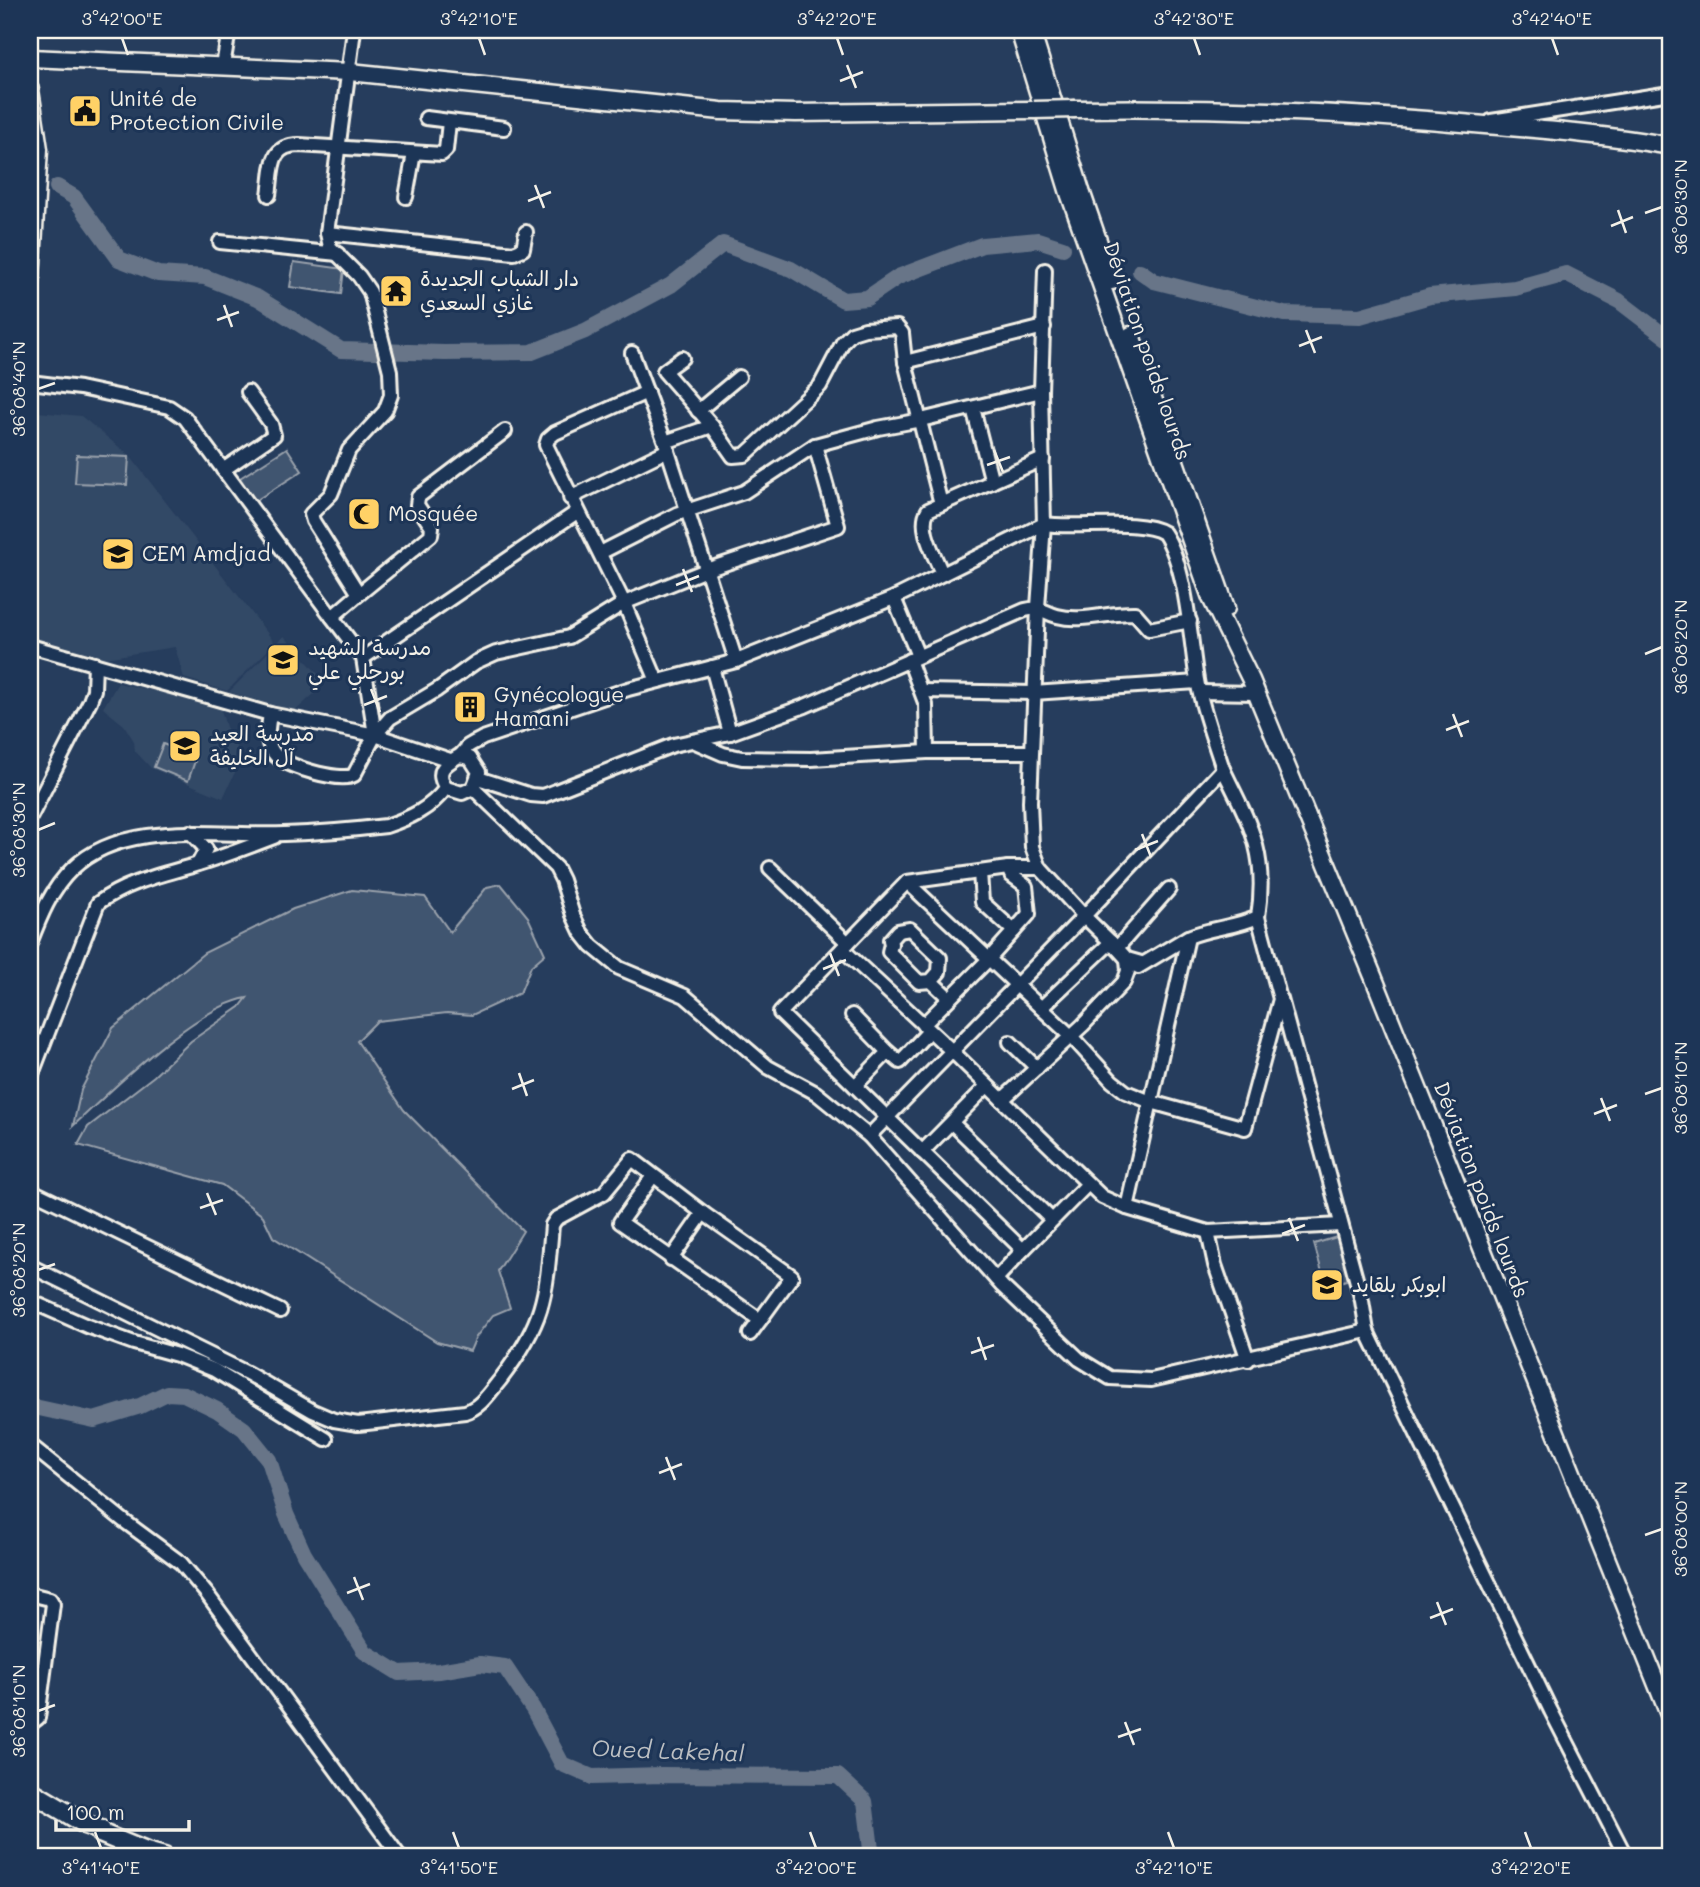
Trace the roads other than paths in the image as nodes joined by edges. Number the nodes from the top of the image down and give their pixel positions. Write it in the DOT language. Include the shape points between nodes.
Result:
graph roads {
  1 [pos="229,30"];
  2 [pos="354,30"];
  3 [pos="1019,30"];
  4 [pos="1031,30"];
  5 [pos="30,58"];
  6 [pos="223,66"];
  7 [pos="349,72"];
  8 [pos="30,90"];
  9 [pos="1670,93"];
  10 [pos="426,118"];
  11 [pos="449,122"];
  12 [pos="1473,124"];
  13 [pos="503,128"];
  14 [pos="1670,146"];
  15 [pos="340,148"];
  16 [pos="414,153"];
  17 [pos="34,187"];
  18 [pos="269,195"];
  19 [pos="407,197"];
  20 [pos="32,228"];
  21 [pos="526,232"];
  22 [pos="327,233"];
  23 [pos="220,242"];
  24 [pos="338,254"];
  25 [pos="1045,270"];
  26 [pos="30,294"];
  27 [pos="1044,327"];
  28 [pos="632,353"];
  29 [pos="682,358"];
  30 [pos="905,362"];
  31 [pos="739,377"];
  32 [pos="30,382"];
  33 [pos="1041,391"];
  34 [pos="248,392"];
  35 [pos="647,392"];
  36 [pos="973,408"];
  37 [pos="698,411"];
  38 [pos="921,420"];
  39 [pos="712,426"];
  40 [pos="505,431"];
  41 [pos="815,445"];
  42 [pos="667,446"];
  43 [pos="1043,458"];
  44 [pos="223,470"];
  45 [pos="992,482"];
  46 [pos="570,498"];
  47 [pos="941,504"];
  48 [pos="687,510"];
  49 [pos="577,512"];
  50 [pos="1044,524"];
  51 [pos="600,553"];
  52 [pos="706,570"];
  53 [pos="942,574"];
  54 [pos="359,594"];
  55 [pos="894,598"];
  56 [pos="624,603"];
  57 [pos="1038,607"];
  58 [pos="332,617"];
  59 [pos="1190,621"];
  60 [pos="30,646"];
  61 [pos="363,658"];
  62 [pos="914,658"];
  63 [pos="736,661"];
  64 [pos="95,664"];
  65 [pos="712,667"];
  66 [pos="657,681"];
  67 [pos="1254,686"];
  68 [pos="1199,687"];
  69 [pos="922,691"];
  70 [pos="1033,693"];
  71 [pos="270,714"];
  72 [pos="730,733"];
  73 [pos="375,734"];
  74 [pos="693,741"];
  75 [pos="927,752"];
  76 [pos="1031,752"];
  77 [pos="455,758"];
  78 [pos="1223,769"];
  79 [pos="476,783"];
  80 [pos="446,788"];
  81 [pos="30,818"];
  82 [pos="190,832"];
  83 [pos="282,834"];
  84 [pos="198,864"];
  85 [pos="769,867"];
  86 [pos="1008,868"];
  87 [pos="1040,868"];
  88 [pos="980,872"];
  89 [pos="907,882"];
  90 [pos="1169,889"];
  91 [pos="1084,916"];
  92 [pos="1258,917"];
  93 [pos="1014,931"];
  94 [pos="1188,937"];
  95 [pos="30,943"];
  96 [pos="1114,945"];
  97 [pos="845,946"];
  98 [pos="1127,959"];
  99 [pos="989,960"];
  100 [pos="1142,963"];
  101 [pos="931,981"];
  102 [pos="1124,982"];
  103 [pos="1016,985"];
  104 [pos="948,998"];
  105 [pos="1280,999"];
  106 [pos="1041,1008"];
  107 [pos="852,1015"];
  108 [pos="926,1028"];
  109 [pos="1071,1036"];
  110 [pos="1010,1042"];
  111 [pos="952,1051"];
  112 [pos="888,1052"];
  113 [pos="1037,1068"];
  114 [pos="30,1079"];
  115 [pos="855,1086"];
  116 [pos="987,1086"];
  117 [pos="1002,1100"];
  118 [pos="1151,1102"];
  119 [pos="888,1117"];
  120 [pos="951,1123"];
  121 [pos="869,1136"];
  122 [pos="922,1152"];
  123 [pos="653,1176"];
  124 [pos="1088,1184"];
  125 [pos="30,1190"];
  126 [pos="1127,1208"];
  127 [pos="703,1213"];
  128 [pos="1052,1220"];
  129 [pos="1341,1225"];
  130 [pos="1208,1232"];
  131 [pos="1023,1250"];
  132 [pos="671,1259"];
  133 [pos="30,1266"];
  134 [pos="996,1279"];
  135 [pos="30,1301"];
  136 [pos="280,1311"];
  137 [pos="760,1320"];
  138 [pos="1367,1331"];
  139 [pos="750,1334"];
  140 [pos="1248,1360"];
  141 [pos="326,1439"];
  142 [pos="30,1445"];
  143 [pos="30,1594"];
  144 [pos="1670,1717"];
  145 [pos="30,1724"];
  146 [pos="30,1791"];
  147 [pos="164,1857"];
  148 [pos="400,1857"];
  149 [pos="1626,1857"];
  1 -- 6 [label="street"];
  2 -- 7 [label="street"];
  3 -- 67 [label="main road, Déviation poids lourds" via="1068,190 1207,585"];
  4 -- 67 [label="main road, Déviation poids lourds" via="1081,191"];
  5 -- 6 [label="main road"];
  6 -- 7 [label="main road"];
  7 -- 12 [label="main road, bridge" via="721,111 1127,108 1372,115"];
  7 -- 15 [label="street"];
  8 -- 17 [label="main road" via="39,149"];
  9 -- 12 [label="street"];
  10 -- 11 [label="street"];
  11 -- 13 [label="street"];
  11 -- 16 [label="street" via="442,154"];
  12 -- 14 [label="main road" via="1617,136"];
  15 -- 16 [label="street"];
  15 -- 18 [label="street" via="282,147 276,153"];
  15 -- 22 [label="street"];
  16 -- 19 [label="street"];
  17 -- 20 [label="main road"];
  20 -- 26 [label="main road"];
  21 -- 22 [label="street" via="523,249 513,253"];
  22 -- 24 [label="street" via="330,247"];
  23 -- 24 [label="street"];
  24 -- 54 [label="street" via="370,292 390,371 391,394 385,411 349,450 331,494 311,514"];
  25 -- 27 [label="street"];
  27 -- 30 [label="street"];
  27 -- 33 [label="street"];
  28 -- 35 [label="street"];
  29 -- 37 [label="street" via="664,371"];
  30 -- 38 [label="street"];
  30 -- 39 [label="street" via="902,332 897,327 852,333 820,386 745,454 733,456"];
  31 -- 37 [label="street"];
  32 -- 44 [label="street" via="169,407 185,418"];
  33 -- 36 [label="street"];
  33 -- 43 [label="street"];
  34 -- 44 [label="street" via="274,435"];
  35 -- 42 [label="street"];
  35 -- 46 [label="street" via="548,439 546,445"];
  36 -- 38 [label="street"];
  36 -- 45 [label="street"];
  37 -- 39 [label="street"];
  38 -- 41 [label="street"];
  38 -- 47 [label="street"];
  39 -- 42 [label="street"];
  40 -- 54 [label="street" via="418,497 417,505 432,527 431,535"];
  41 -- 48 [label="street" via="744,492"];
  41 -- 52 [label="street" via="838,526"];
  42 -- 46 [label="street"];
  42 -- 48 [label="street"];
  43 -- 45 [label="street"];
  43 -- 50 [label="street"];
  44 -- 58 [label="street"];
  45 -- 47 [label="street"];
  46 -- 49 [label="street"];
  47 -- 53 [label="street" via="928,510 924,528"];
  48 -- 51 [label="street"];
  48 -- 52 [label="street"];
  49 -- 51 [label="street"];
  49 -- 61 [label="street"];
  50 -- 53 [label="street"];
  50 -- 57 [label="street"];
  50 -- 59 [label="street" via="1147,526 1164,533"];
  51 -- 56 [label="street"];
  52 -- 56 [label="street"];
  52 -- 63 [label="street"];
  53 -- 55 [label="street"];
  54 -- 58 [label="street"];
  55 -- 62 [label="street"];
  55 -- 63 [label="street"];
  56 -- 66 [label="street"];
  56 -- 73 [label="street" via="569,637 476,662 390,718"];
  57 -- 59 [label="street" via="1083,619 1135,613 1149,629"];
  57 -- 62 [label="street"];
  57 -- 70 [label="street"];
  58 -- 61 [label="street"];
  59 -- 68 [label="street"];
  60 -- 64 [label="street"];
  61 -- 73 [label="street"];
  62 -- 69 [label="street"];
  62 -- 72 [label="street"];
  63 -- 65 [label="street"];
  64 -- 71 [label="street"];
  64 -- 81 [label="street" via="90,701"];
  65 -- 66 [label="street"];
  65 -- 72 [label="street"];
  66 -- 77 [label="street" via="483,738"];
  67 -- 68 [label="street"];
  67 -- 144 [label="main road, Déviation poids lourds"];
  68 -- 70 [label="street"];
  68 -- 78 [label="street"];
  69 -- 70 [label="street"];
  69 -- 75 [label="street"];
  70 -- 76 [label="street"];
  71 -- 73 [label="street"];
  71 -- 73 [label="street" via="267,736 280,761 337,778 354,775"];
  72 -- 74 [label="street"];
  73 -- 77 [label="street"];
  74 -- 75 [label="street" via="742,758"];
  74 -- 79 [label="street" via="543,796"];
  75 -- 76 [label="street"];
  76 -- 87 [label="street" via="1032,847"];
  77 -- 79 [label="street" via="474,762 479,772"];
  77 -- 80 [label="street" via="443,768"];
  78 -- 91 [label="street"];
  78 -- 92 [label="street" via="1254,831 1261,893"];
  79 -- 80 [label="street" via="462,793"];
  79 -- 121 [label="street" via="556,868 581,932 606,958 638,978 685,996 768,1067 816,1093"];
  80 -- 83 [label="street" via="431,806 393,824"];
  82 -- 83 [label="street"];
  82 -- 84 [label="street" via="206,849"];
  82 -- 95 [label="street" via="137,838 88,856 58,886"];
  83 -- 84 [label="street"];
  84 -- 114 [label="street" via="114,891 98,903"];
  85 -- 97 [label="street"];
  86 -- 87 [label="street"];
  86 -- 88 [label="street"];
  86 -- 93 [label="street" via="1026,886 1028,896 1029,914"];
  87 -- 91 [label="street"];
  88 -- 89 [label="street"];
  88 -- 93 [label="street" via="982,902"];
  89 -- 97 [label="street"];
  89 -- 99 [label="street"];
  90 -- 96 [label="street"];
  91 -- 96 [label="street"];
  91 -- 103 [label="street"];
  92 -- 94 [label="street"];
  92 -- 105 [label="street"];
  93 -- 99 [label="street"];
  94 -- 100 [label="street"];
  94 -- 118 [label="street"];
  96 -- 98 [label="street"];
  96 -- 106 [label="street"];
  97 -- 108 [label="street"];
  97 -- 115 [label="street" via="780,1013"];
  98 -- 100 [label="street"];
  98 -- 102 [label="street"];
  99 -- 103 [label="street"];
  99 -- 104 [label="street"];
  100 -- 102 [label="street"];
  101 -- 101 [label="street" via="919,982 889,952 890,940 898,931 910,929 940,958 939,972"];
  101 -- 104 [label="street"];
  102 -- 109 [label="street"];
  103 -- 106 [label="street"];
  103 -- 111 [label="street"];
  104 -- 108 [label="street"];
  105 -- 118 [label="street" via="1245,1128"];
  105 -- 129 [label="street"];
  106 -- 109 [label="street"];
  107 -- 112 [label="street"];
  108 -- 111 [label="street"];
  108 -- 112 [label="street" via="901,1062"];
  109 -- 113 [label="street"];
  109 -- 118 [label="street" via="1112,1081"];
  110 -- 113 [label="street"];
  111 -- 116 [label="street"];
  111 -- 119 [label="street"];
  112 -- 115 [label="street"];
  113 -- 117 [label="street"];
  115 -- 119 [label="street"];
  116 -- 117 [label="street"];
  116 -- 120 [label="street"];
  117 -- 124 [label="street"];
  118 -- 126 [label="street"];
  119 -- 121 [label="street"];
  119 -- 122 [label="street"];
  120 -- 122 [label="street"];
  120 -- 128 [label="street"];
  121 -- 134 [label="street"];
  122 -- 131 [label="street"];
  123 -- 127 [label="street"];
  123 -- 132 [label="street" via="620,1222"];
  123 -- 133 [label="street" via="632,1160 604,1193 556,1219 544,1300 532,1333 482,1402 465,1412 358,1424 334,1420"];
  124 -- 126 [label="street"];
  124 -- 128 [label="street"];
  125 -- 136 [label="street"];
  126 -- 130 [label="street"];
  127 -- 132 [label="street"];
  127 -- 137 [label="street" via="792,1276"];
  128 -- 131 [label="street"];
  129 -- 130 [label="street"];
  129 -- 138 [label="street"];
  130 -- 140 [label="street"];
  131 -- 134 [label="street"];
  132 -- 137 [label="street"];
  134 -- 140 [label="street" via="1079,1359 1110,1378 1151,1380"];
  135 -- 141 [label="street" via="214,1370"];
  137 -- 139 [label="street"];
  138 -- 140 [label="street"];
  138 -- 149 [label="street"];
  142 -- 148 [label="street" via="181,1563"];
  143 -- 145 [label="street" via="53,1604 38,1718"];
  146 -- 147 [label="highway" via="100,1833"];
}
